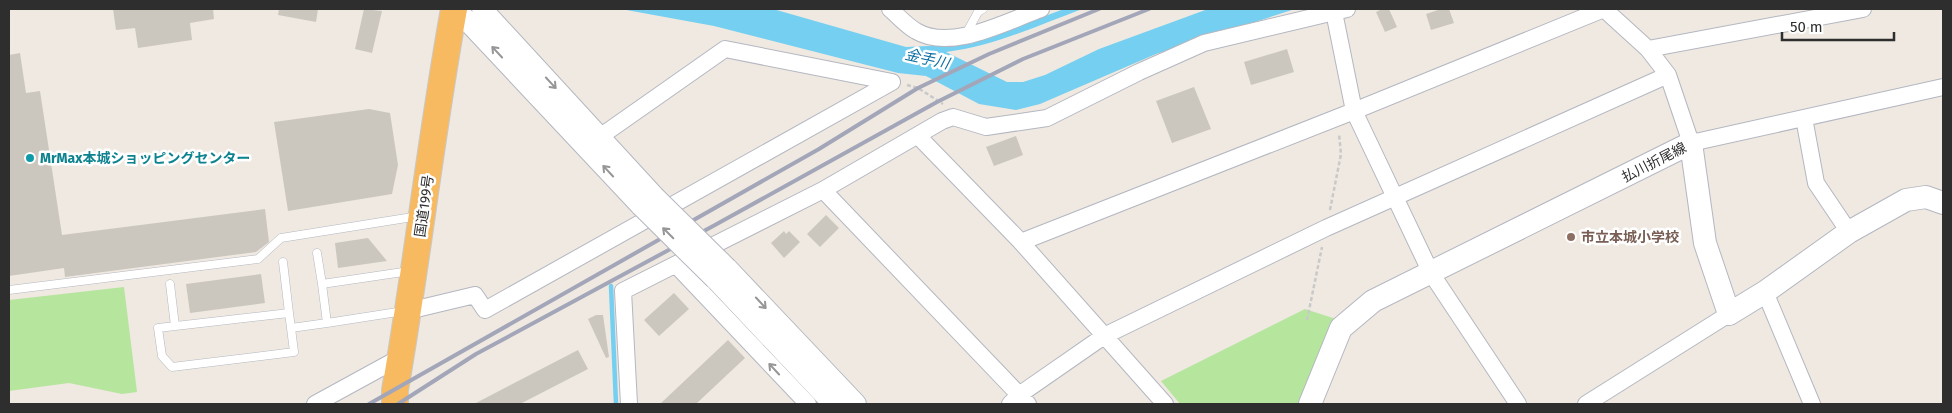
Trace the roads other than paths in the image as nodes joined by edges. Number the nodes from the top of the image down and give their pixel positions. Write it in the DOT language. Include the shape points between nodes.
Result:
graph roads {
  1 [pos="455,9"];
  2 [pos="482,9"];
  3 [pos="890,9"];
  4 [pos="983,9"];
  5 [pos="1041,9"];
  6 [pos="1604,9"];
  7 [pos="1863,9"];
  8 [pos="1340,10"];
  9 [pos="964,37"];
  10 [pos="1648,48"];
  11 [pos="1668,75"];
  12 [pos="1943,87"];
  13 [pos="1354,111"];
  14 [pos="1804,118"];
  15 [pos="601,136"];
  16 [pos="918,136"];
  17 [pos="1691,143"];
  18 [pos="823,190"];
  19 [pos="1396,197"];
  20 [pos="648,201"];
  21 [pos="1943,203"];
  22 [pos="423,216"];
  23 [pos="1850,232"];
  24 [pos="1020,242"];
  25 [pos="317,253"];
  26 [pos="283,262"];
  27 [pos="676,264"];
  28 [pos="415,270"];
  29 [pos="721,273"];
  30 [pos="1431,273"];
  31 [pos="170,284"];
  32 [pos="322,284"];
  33 [pos="9,290"];
  34 [pos="1765,292"];
  35 [pos="408,310"];
  36 [pos="289,313"];
  37 [pos="1729,314"];
  38 [pos="327,323"];
  39 [pos="175,326"];
  40 [pos="291,328"];
  41 [pos="1104,336"];
  42 [pos="401,357"];
  43 [pos="1019,401"];
  44 [pos="315,404"];
  45 [pos="395,404"];
  46 [pos="629,404"];
  47 [pos="808,404"];
  48 [pos="833,404"];
  49 [pos="856,404"];
  50 [pos="1165,404"];
  51 [pos="1310,404"];
  52 [pos="1518,404"];
  53 [pos="1586,404"];
  54 [pos="1812,404"];
  20 -- 1 [label="street, one-way"];
  1 -- 22 [label="highway, 国道199号" via="438,98"];
  2 -- 15 [label="street, one-way"];
  3 -- 9 [label="street" via="917,32 939,38"];
  4 -- 9 [label="lane"];
  5 -- 9 [label="street"];
  6 -- 10 [label="street"];
  6 -- 13 [label="street"];
  7 -- 10 [label="street"];
  8 -- 13 [label="street"];
  8 -- 16 [label="street" via="1204,43 1047,118 986,127 953,117"];
  10 -- 11 [label="street"];
  11 -- 17 [label="street"];
  11 -- 19 [label="street"];
  12 -- 14 [label="street"];
  13 -- 19 [label="street"];
  13 -- 24 [label="street"];
  14 -- 17 [label="street"];
  14 -- 23 [label="street" via="1816,183"];
  15 -- 20 [label="street"];
  15 -- 35 [label="street" via="725,49 892,82 485,310 475,295"];
  16 -- 18 [label="street"];
  16 -- 24 [label="street"];
  17 -- 30 [label="main road, 払川折尾線"];
  17 -- 37 [label="main road, 払川折尾線" via="1705,243"];
  18 -- 27 [label="street"];
  18 -- 43 [label="street"];
  19 -- 30 [label="street"];
  19 -- 41 [label="street"];
  20 -- 29 [label="street, bridge"];
  21 -- 23 [label="main road" via="1926,197 1906,200"];
  22 -- 28 [label="highway, 国道199号"];
  22 -- 33 [label="lane" via="281,238 258,259"];
  23 -- 34 [label="main road"];
  24 -- 41 [label="street"];
  25 -- 32 [label="lane"];
  26 -- 36 [label="lane"];
  27 -- 46 [label="street" via="623,291"];
  47 -- 27 [label="street, one-way"];
  28 -- 32 [label="lane"];
  28 -- 35 [label="highway, 国道199号"];
  29 -- 48 [label="street"];
  29 -- 49 [label="street, one-way"];
  30 -- 51 [label="main road, 払川折尾線" via="1373,301 1341,328"];
  30 -- 52 [label="street"];
  31 -- 39 [label="lane"];
  32 -- 38 [label="lane"];
  34 -- 37 [label="main road"];
  34 -- 54 [label="street"];
  35 -- 38 [label="lane"];
  35 -- 42 [label="highway, 国道199号"];
  36 -- 39 [label="lane"];
  36 -- 40 [label="lane"];
  37 -- 53 [label="street"];
  38 -- 40 [label="lane"];
  39 -- 40 [label="lane" via="158,328 162,356 172,367 294,352"];
  41 -- 43 [label="street"];
  41 -- 50 [label="street"];
  42 -- 44 [label="street"];
  42 -- 45 [label="highway, 国道199号"];
}
